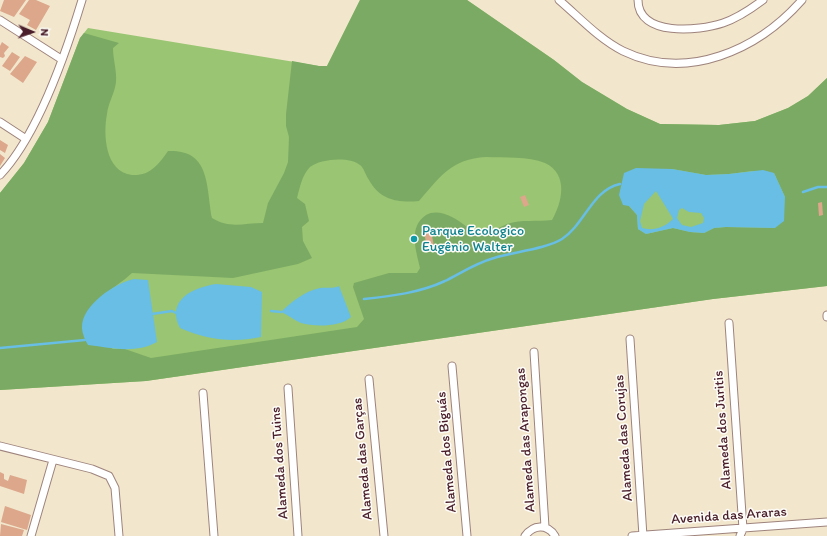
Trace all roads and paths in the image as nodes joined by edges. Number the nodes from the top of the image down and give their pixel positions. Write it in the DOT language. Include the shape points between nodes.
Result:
graph roads {
  1 [pos="82,0"];
  2 [pos="559,0"];
  3 [pos="638,0"];
  4 [pos="763,0"];
  5 [pos="802,0"];
  6 [pos="0,20"];
  7 [pos="61,60"];
  8 [pos="0,122"];
  9 [pos="26,139"];
  10 [pos="0,175"];
  11 [pos="729,323"];
  12 [pos="630,339"];
  13 [pos="534,352"];
  14 [pos="452,366"];
  15 [pos="369,379"];
  16 [pos="288,388"];
  17 [pos="203,393"];
  18 [pos="0,446"];
  19 [pos="53,460"];
  20 [pos="827,522"];
  21 [pos="545,527"];
  22 [pos="743,529"];
  23 [pos="31,536"];
  24 [pos="119,536"];
  25 [pos="214,536"];
  26 [pos="298,536"];
  27 [pos="384,536"];
  28 [pos="467,536"];
  29 [pos="525,536"];
  30 [pos="555,536"];
  31 [pos="632,536"];
  32 [pos="643,536"];
  33 [pos="740,536"];
  1 -- 7 [label="street"];
  2 -- 5 [label="street" via="609,42 623,50 648,60 682,64 704,61 746,46 779,24"];
  3 -- 4 [label="street" via="642,17 650,23 668,28 702,28 724,23"];
  6 -- 7 [label="street"];
  7 -- 9 [label="street"];
  8 -- 9 [label="street"];
  9 -- 10 [label="street"];
  11 -- 22 [label="street, Alameda dos Juritis"];
  12 -- 32 [label="street, Alameda das Corujas"];
  13 -- 21 [label="street, Alameda das Arapongas"];
  14 -- 28 [label="street, Alameda dos Biguás"];
  15 -- 27 [label="street, Alameda das Garças"];
  16 -- 26 [label="street, Alameda dos Tuins"];
  17 -- 25 [label="street"];
  18 -- 19 [label="street"];
  19 -- 23 [label="street"];
  19 -- 24 [label="street" via="92,469 113,480"];
  20 -- 22 [label="street, Avenida das Araras"];
  21 -- 29 [label="street" via="533,528"];
  21 -- 30 [label="street"];
  22 -- 32 [label="street, Avenida das Araras"];
  22 -- 33 [label="street, Alameda dos Juritis"];
  31 -- 32 [label="street, Avenida das Araras"];
}
